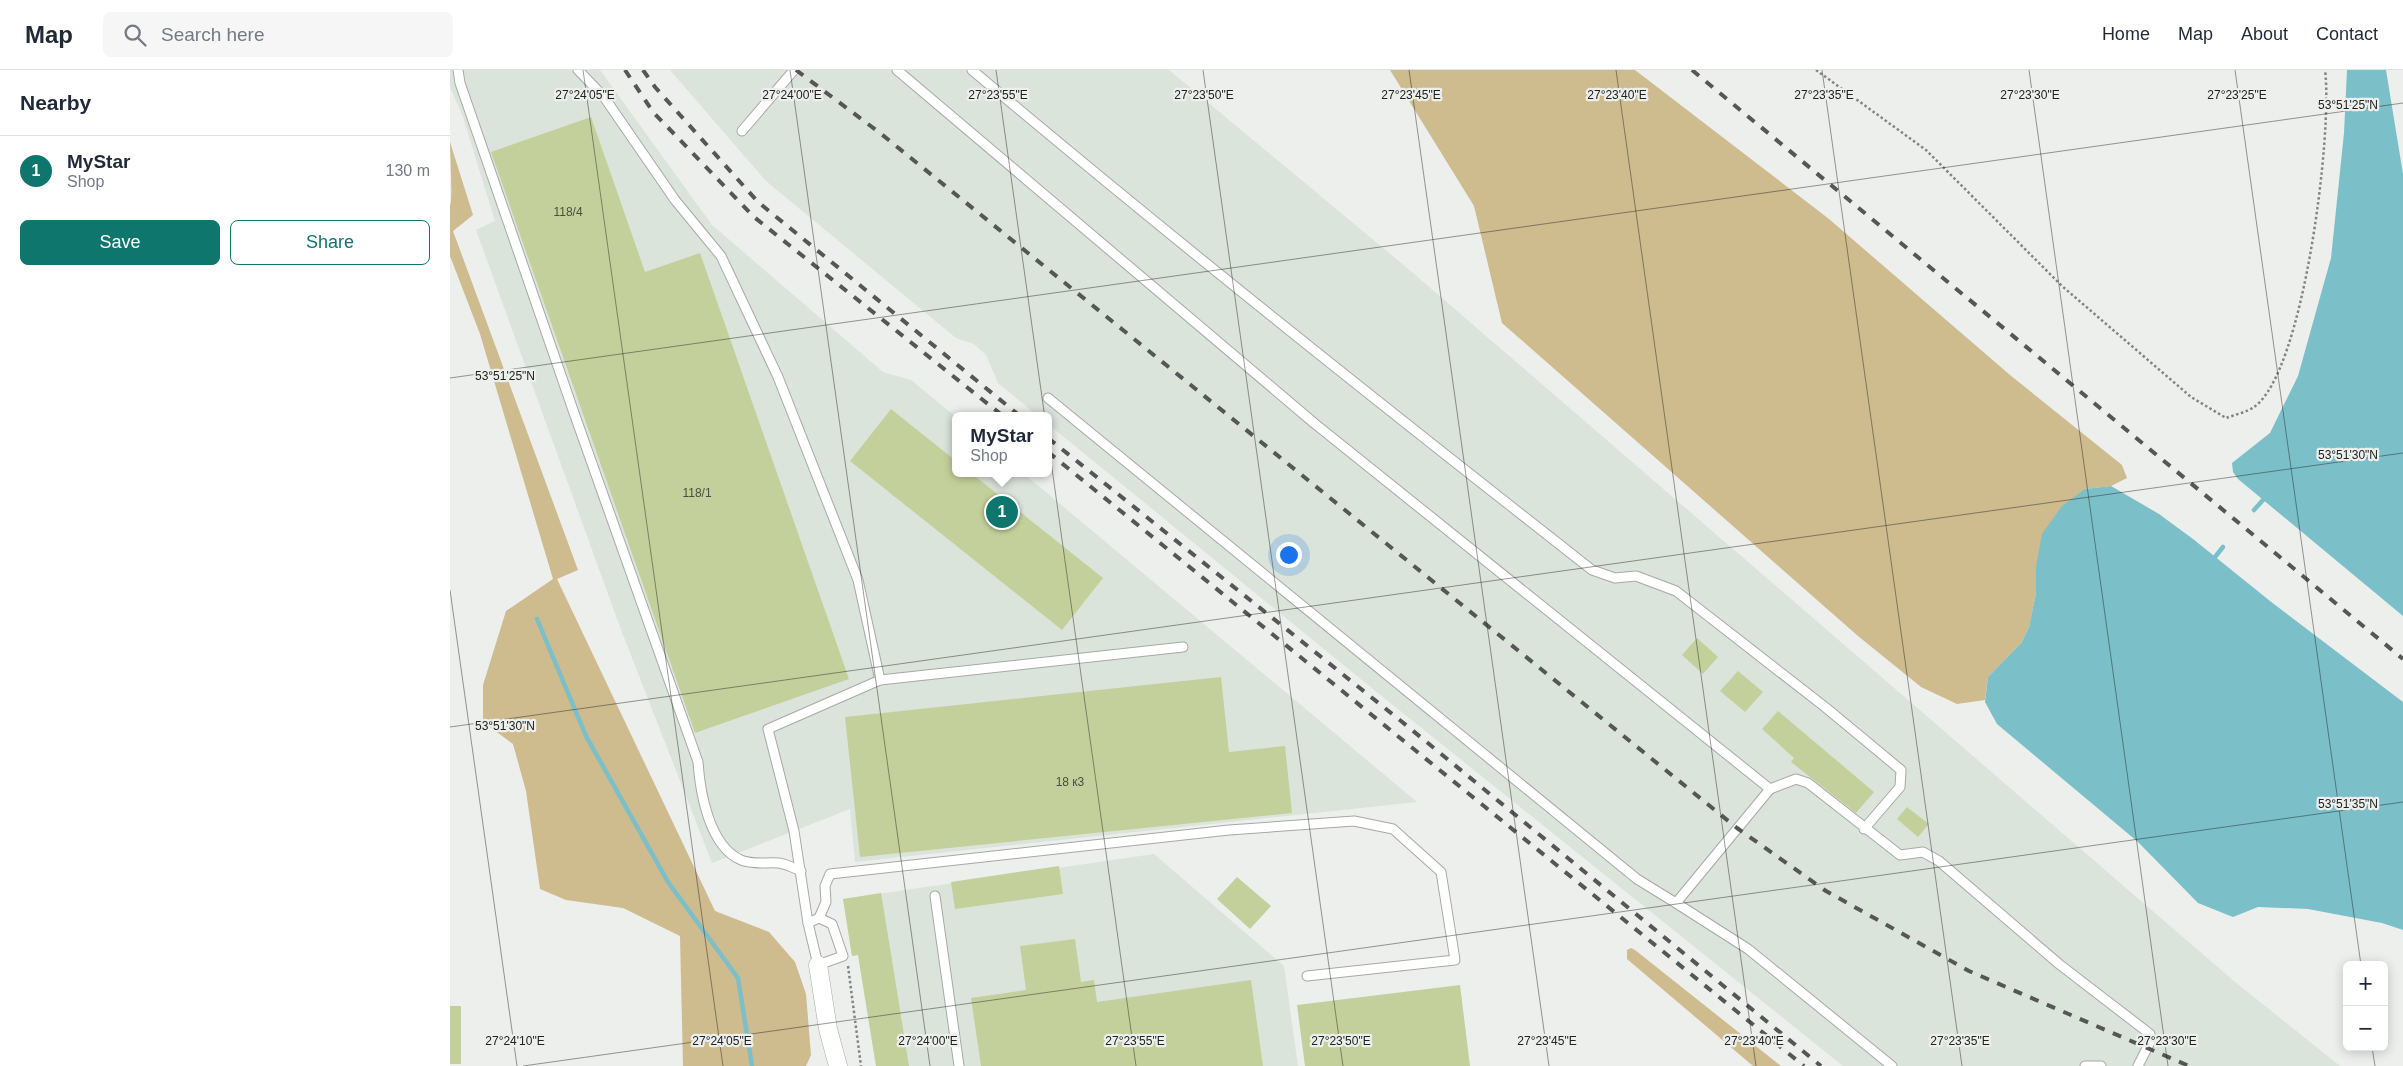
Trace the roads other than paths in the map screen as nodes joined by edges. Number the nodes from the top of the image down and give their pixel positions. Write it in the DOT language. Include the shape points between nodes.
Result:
graph roads {
  1 [pos="458,70"];
  2 [pos="578,70"];
  3 [pos="794,70"];
  4 [pos="897,70"];
  5 [pos="972,70"];
  6 [pos="742,131"];
  7 [pos="1048,398"];
  8 [pos="1183,646"];
  9 [pos="880,680"];
  10 [pos="1770,789"];
  11 [pos="1864,828"];
  12 [pos="801,870"];
  13 [pos="935,896"];
  14 [pos="1676,903"];
  15 [pos="819,918"];
  16 [pos="808,923"];
  17 [pos="818,965"];
  18 [pos="1306,976"];
  19 [pos="838,1066"];
  20 [pos="960,1066"];
  21 [pos="1892,1066"];
  22 [pos="2085,1066"];
  23 [pos="2102,1066"];
  24 [pos="2138,1066"];
  1 -- 12 [label="lane" via="550,346 698,762 700,787 714,832 726,849 741,860 780,863"];
  2 -- 9 [label="lane" via="604,97 675,200 721,256 778,377 858,580"];
  3 -- 6 [label="lane"];
  4 -- 10 [label="lane" via="1314,423"];
  5 -- 11 [label="lane" via="1400,419 1592,570 1615,578 1636,576 1676,592 1901,770 1900,787"];
  7 -- 14 [label="lane" via="1637,879"];
  8 -- 9 [label="lane"];
  9 -- 12 [label="lane" via="768,729"];
  10 -- 11 [label="lane" via="1796,779 1808,783"];
  10 -- 14 [label="lane"];
  11 -- 24 [label="lane" via="1900,855 1923,852 1939,861 2059,964 2150,1034 2150,1042"];
  12 -- 16 [label="lane"];
  13 -- 20 [label="lane"];
  14 -- 21 [label="lane" via="1748,949"];
  15 -- 16 [label="lane"];
  15 -- 17 [label="lane" via="832,924 843,956"];
  15 -- 18 [label="lane" via="826,902 825,886 830,874 1229,830 1354,821 1393,829 1441,872 1455,960"];
  16 -- 17 [label="lane"];
  17 -- 19 [label="street" via="828,1029"];
  22 -- 23 [label="lane"];
}
